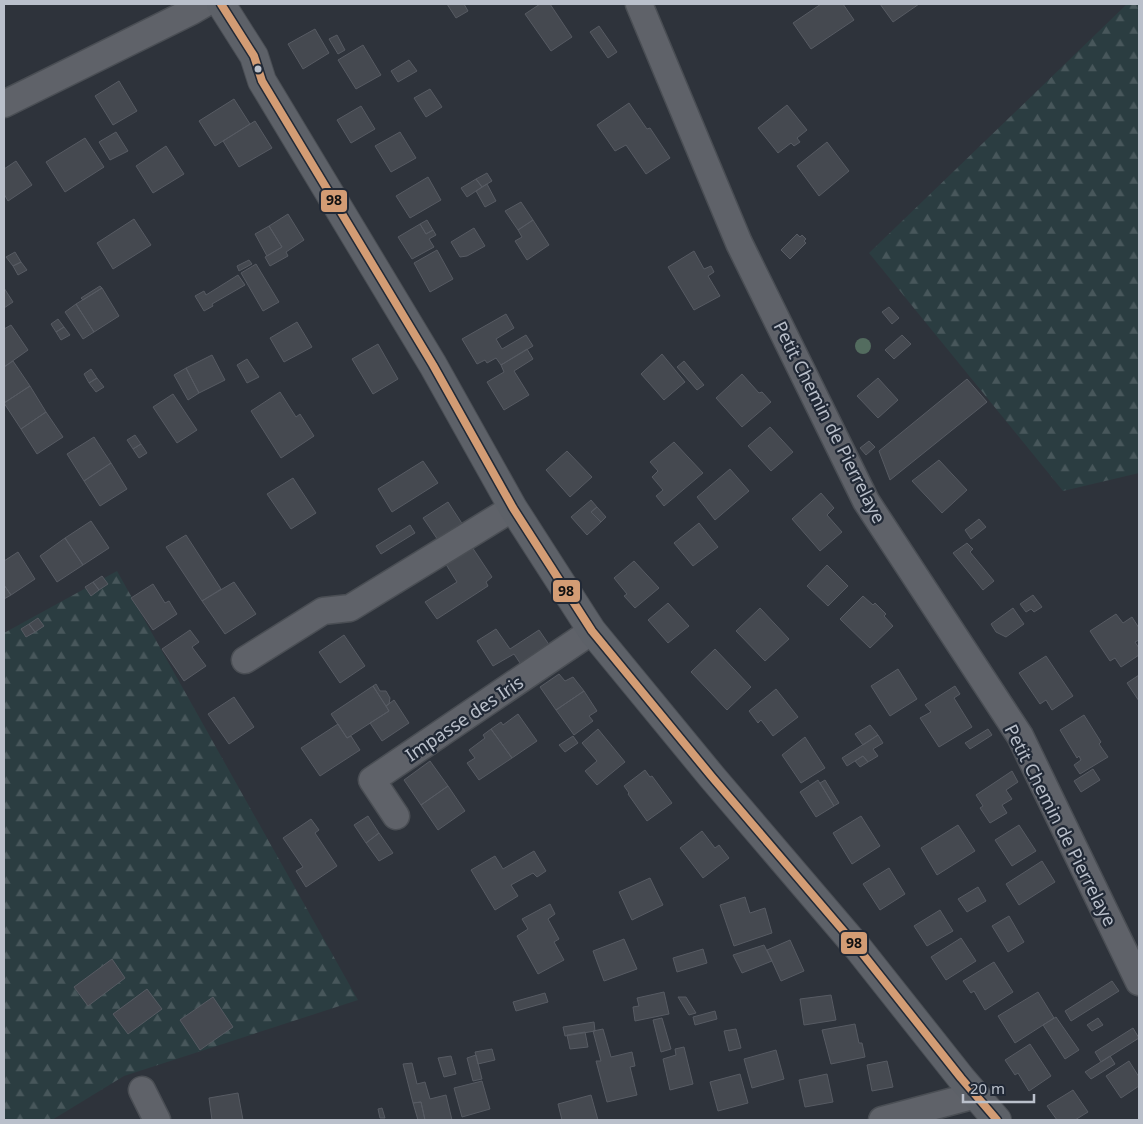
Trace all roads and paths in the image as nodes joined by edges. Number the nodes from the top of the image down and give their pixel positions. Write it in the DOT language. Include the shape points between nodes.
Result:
graph roads {
  1 [pos="203,4"];
  2 [pos="221,4"];
  3 [pos="639,4"];
  4 [pos="262,81"];
  5 [pos="4,104"];
  6 [pos="514,508"];
  7 [pos="592,631"];
  8 [pos="245,660"];
  9 [pos="396,816"];
  10 [pos="1139,982"];
  11 [pos="142,1090"];
  12 [pos="976,1095"];
  13 [pos="157,1120"];
  14 [pos="882,1120"];
  15 [pos="998,1120"];
  1 -- 4 [label="street"];
  1 -- 5 [label="street"];
  2 -- 4 [label="street" via="254,56"];
  3 -- 10 [label="street, Petit Chemin de Pierrelaye" via="739,243 866,501 1020,736"];
  4 -- 6 [label="street" via="433,364"];
  6 -- 7 [label="street"];
  6 -- 8 [label="street" via="350,608 323,611"];
  7 -- 9 [label="street, Impasse des Iris" via="372,780"];
  7 -- 12 [label="street" via="858,948"];
  11 -- 13 [label="street"];
  12 -- 14 [label="street"];
  12 -- 15 [label="street"];
}
